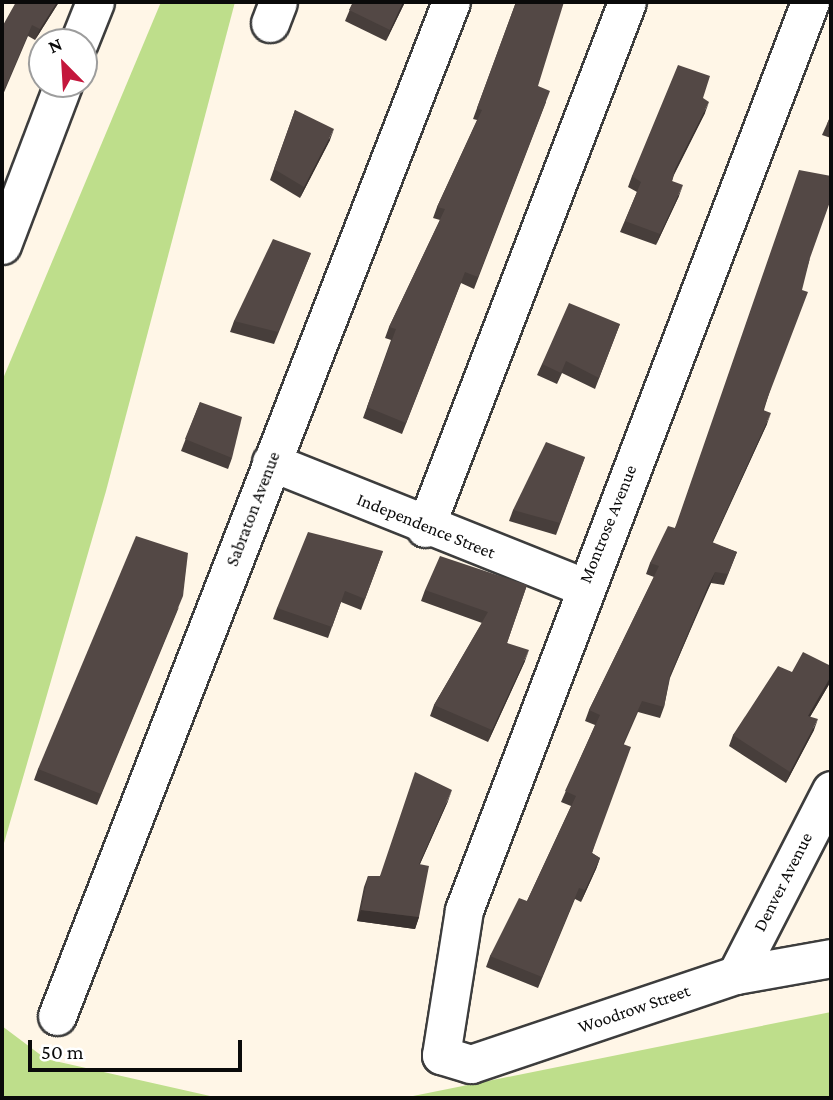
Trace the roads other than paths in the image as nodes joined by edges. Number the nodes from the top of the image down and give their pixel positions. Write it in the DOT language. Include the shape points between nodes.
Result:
graph roads {
  1 [pos="95,2"];
  2 [pos="451,2"];
  3 [pos="627,2"];
  4 [pos="810,2"];
  5 [pos="85,28"];
  6 [pos="58,98"];
  7 [pos="2,245"];
  8 [pos="271,462"];
  9 [pos="425,528"];
  10 [pos="583,587"];
  11 [pos="831,790"];
  12 [pos="831,958"];
  13 [pos="736,975"];
  14 [pos="57,1016"];
  15 [pos="441,1055"];
  1 -- 5 [label="street"];
  2 -- 8 [label="street, Sabraton Avenue"];
  3 -- 9 [label="street"];
  4 -- 10 [label="street, Montrose Avenue"];
  6 -- 7 [label="street"];
  8 -- 9 [label="street, Independence Street"];
  8 -- 14 [label="street, Sabraton Avenue"];
  9 -- 10 [label="street, Independence Street"];
  10 -- 15 [label="street, Montrose Avenue" via="464,910"];
  11 -- 13 [label="street, Denver Avenue"];
  12 -- 13 [label="street, Woodrow Street"];
  13 -- 15 [label="street, Woodrow Street" via="471,1064"];
}
